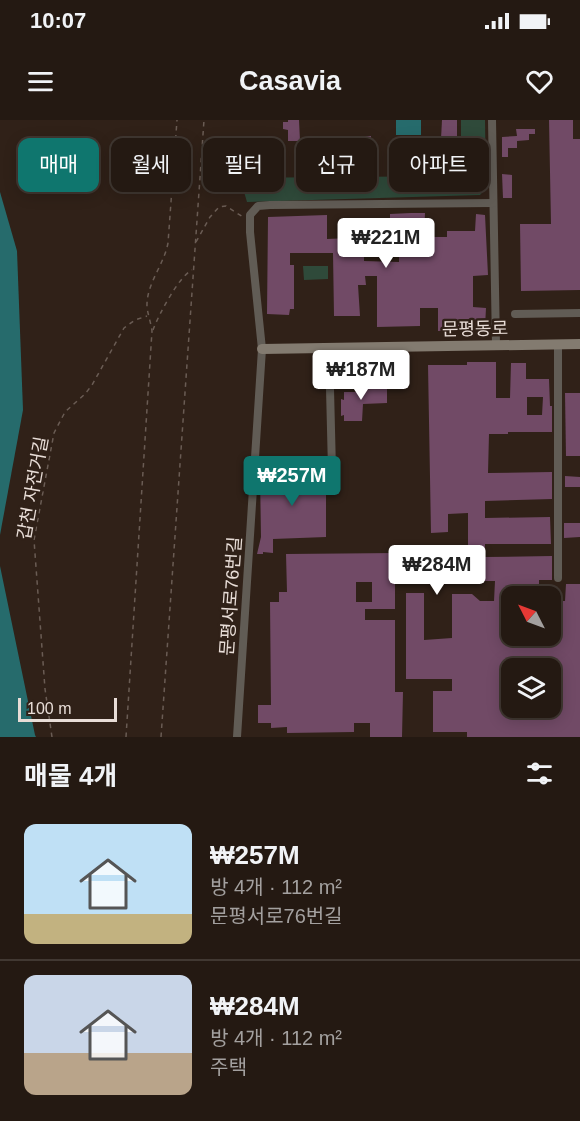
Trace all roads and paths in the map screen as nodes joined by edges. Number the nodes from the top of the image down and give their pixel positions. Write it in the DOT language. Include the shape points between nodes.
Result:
graph roads {
  1 [pos="177,120"];
  2 [pos="204,120"];
  3 [pos="492,120"];
  4 [pos="493,203"];
  5 [pos="250,215"];
  6 [pos="195,242"];
  7 [pos="193,270"];
  8 [pos="580,313"];
  9 [pos="515,314"];
  10 [pos="149,316"];
  11 [pos="152,331"];
  12 [pos="580,344"];
  13 [pos="496,345"];
  14 [pos="558,345"];
  15 [pos="328,348"];
  16 [pos="262,349"];
  17 [pos="332,470"];
  18 [pos="558,578"];
  19 [pos="52,737"];
  20 [pos="126,737"];
  21 [pos="161,737"];
  22 [pos="237,737"];
  1 -- 10 [label="path" via="168,243 149,292"];
  2 -- 6 [label="path"];
  3 -- 4 [label="street"];
  4 -- 5 [label="street" via="270,205 258,206"];
  4 -- 13 [label="street"];
  5 -- 6 [label="path" via="242,217 226,206 219,207"];
  5 -- 16 [label="street, 문평서로76번길"];
  6 -- 7 [label="path"];
  7 -- 11 [label="path" via="178,285"];
  7 -- 21 [label="path"];
  8 -- 9 [label="street"];
  10 -- 11 [label="path"];
  10 -- 19 [label="path, 갑천 자전거길" via="124,328 86,394 65,412 54,433 34,540"];
  11 -- 20 [label="path"];
  12 -- 14 [label="main road, 문평동로"];
  13 -- 14 [label="main road, 문평동로"];
  13 -- 15 [label="main road, 문평동로"];
  14 -- 18 [label="street"];
  15 -- 16 [label="main road, 문평동로"];
  15 -- 17 [label="street"];
  16 -- 22 [label="street, 문평서로76번길"];
}
